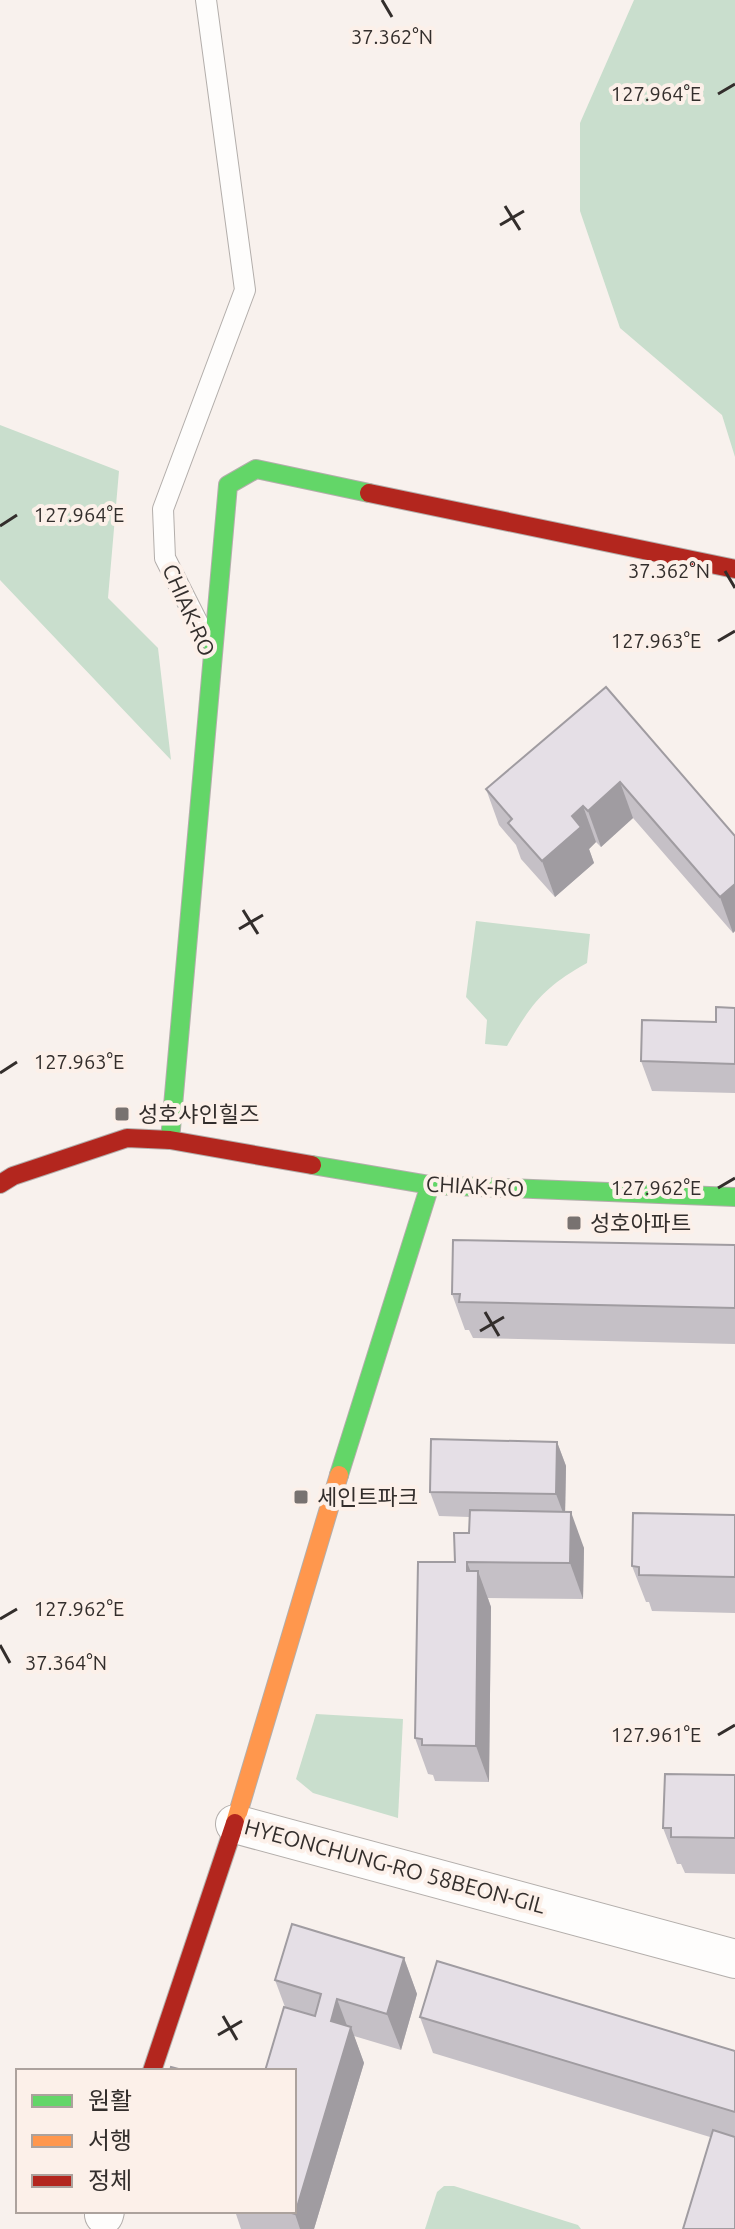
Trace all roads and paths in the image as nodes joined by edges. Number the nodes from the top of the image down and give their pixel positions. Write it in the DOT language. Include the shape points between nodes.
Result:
graph roads {
  1 [pos="206,0"];
  2 [pos="735,569"];
  3 [pos="214,655"];
  4 [pos="170,1140"];
  5 [pos="0,1184"];
  6 [pos="430,1185"];
  7 [pos="735,1197"];
  8 [pos="235,1824"];
  9 [pos="735,1959"];
  10 [pos="153,2069"];
  1 -- 3 [label="lane, CHIAK-RO" via="245,290 163,509 165,558"];
  2 -- 3 [label="street" via="256,469 228,485"];
  3 -- 4 [label="street, CHIAK-RO"];
  4 -- 5 [label="street, CHIAK-RO" via="127,1138"];
  4 -- 6 [label="street, CHIAK-RO"];
  6 -- 7 [label="street, CHIAK-RO"];
  6 -- 8 [label="street, HYEONCHUNG-RO 58BEON-GIL"];
  8 -- 9 [label="street, HYEONCHUNG-RO 58BEON-GIL"];
  8 -- 10 [label="street"];
}
